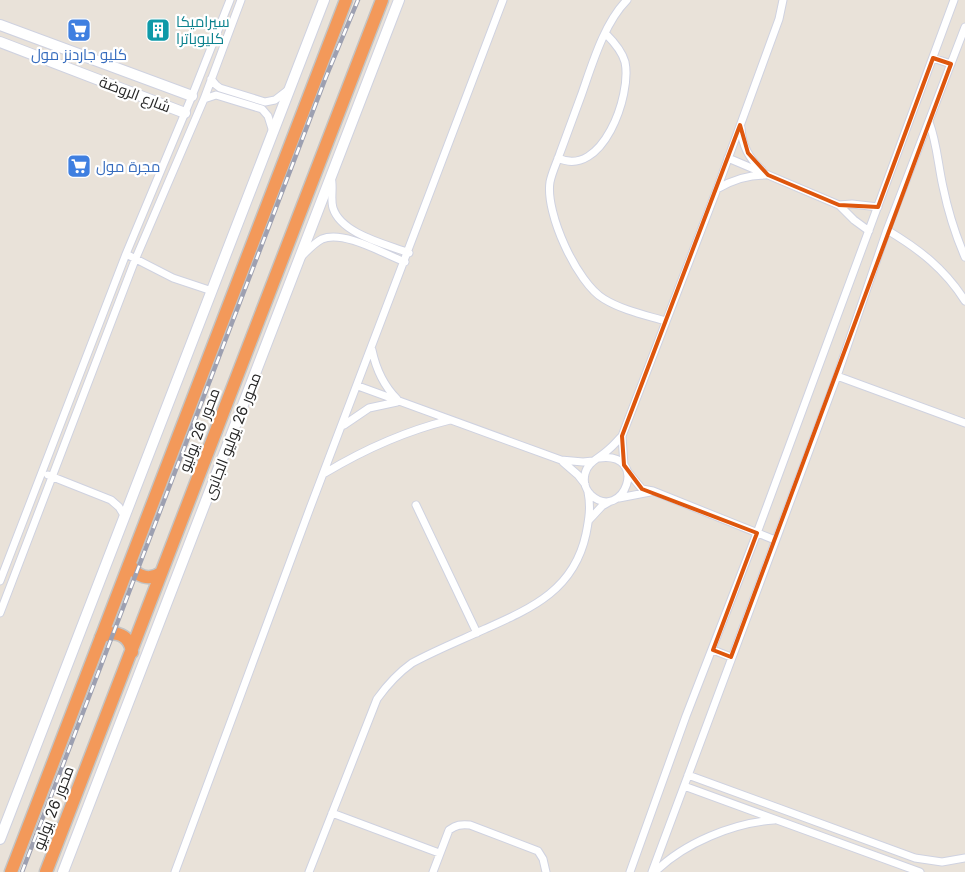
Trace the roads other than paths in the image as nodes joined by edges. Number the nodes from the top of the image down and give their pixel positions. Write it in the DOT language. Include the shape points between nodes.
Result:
graph roads {
  1 [pos="230,0"];
  2 [pos="241,0"];
  3 [pos="324,0"];
  4 [pos="346,0"];
  5 [pos="382,0"];
  6 [pos="399,0"];
  7 [pos="503,0"];
  8 [pos="627,0"];
  9 [pos="783,0"];
  10 [pos="954,0"];
  11 [pos="0,25"];
  12 [pos="965,27"];
  13 [pos="606,34"];
  14 [pos="0,42"];
  15 [pos="933,58"];
  16 [pos="951,64"];
  17 [pos="211,78"];
  18 [pos="290,88"];
  19 [pos="182,93"];
  20 [pos="192,96"];
  21 [pos="204,99"];
  22 [pos="181,112"];
  23 [pos="198,113"];
  24 [pos="929,122"];
  25 [pos="740,125"];
  26 [pos="273,134"];
  27 [pos="558,158"];
  28 [pos="728,158"];
  29 [pos="768,175"];
  30 [pos="331,177"];
  31 [pos="717,189"];
  32 [pos="839,205"];
  33 [pos="878,207"];
  34 [pos="344,225"];
  35 [pos="888,230"];
  36 [pos="869,231"];
  37 [pos="339,237"];
  38 [pos="392,246"];
  39 [pos="409,253"];
  40 [pos="126,254"];
  41 [pos="388,256"];
  42 [pos="301,257"];
  43 [pos="965,257"];
  44 [pos="136,260"];
  45 [pos="405,262"];
  46 [pos="212,291"];
  47 [pos="965,301"];
  48 [pos="666,321"];
  49 [pos="90,348"];
  50 [pos="372,350"];
  51 [pos="100,352"];
  52 [pos="80,372"];
  53 [pos="91,376"];
  54 [pos="837,376"];
  55 [pos="358,386"];
  56 [pos="399,401"];
  57 [pos="450,420"];
  58 [pos="965,423"];
  59 [pos="343,425"];
  60 [pos="622,436"];
  61 [pos="596,459"];
  62 [pos="561,460"];
  63 [pos="625,468"];
  64 [pos="42,473"];
  65 [pos="325,473"];
  66 [pos="52,477"];
  67 [pos="584,484"];
  68 [pos="36,489"];
  69 [pos="653,491"];
  70 [pos="588,492"];
  71 [pos="46,493"];
  72 [pos="613,500"];
  73 [pos="416,505"];
  74 [pos="125,517"];
  75 [pos="589,520"];
  76 [pos="757,534"];
  77 [pos="775,540"];
  78 [pos="130,564"];
  79 [pos="161,573"];
  80 [pos="0,581"];
  81 [pos="3,594"];
  82 [pos="0,611"];
  83 [pos="477,632"];
  84 [pos="101,637"];
  85 [pos="713,650"];
  86 [pos="132,652"];
  87 [pos="731,657"];
  88 [pos="688,776"];
  89 [pos="684,786"];
  90 [pos="332,813"];
  91 [pos="776,819"];
  92 [pos="0,839"];
  93 [pos="440,853"];
  94 [pos="965,858"];
  95 [pos="11,872"];
  96 [pos="46,872"];
  97 [pos="63,872"];
  98 [pos="175,872"];
  99 [pos="309,872"];
  100 [pos="433,872"];
  101 [pos="546,872"];
  102 [pos="630,872"];
  103 [pos="654,872"];
  104 [pos="920,872"];
  1 -- 20 [label="street"];
  2 -- 17 [label="street"];
  3 -- 18 [label="main road"];
  4 -- 78 [label="highway, محور 26 يوليو"];
  5 -- 79 [label="highway, محور 26 يوليو"];
  6 -- 30 [label="main road, محور 26 يوليو الجانبى"];
  7 -- 39 [label="street"];
  8 -- 13 [label="street" via="614,16"];
  9 -- 25 [label="street"];
  10 -- 15 [label="street"];
  11 -- 19 [label="main road, شارع الروضة"];
  12 -- 16 [label="street"];
  13 -- 27 [label="street"];
  13 -- 27 [label="street" via="625,60 618,113 597,151 578,162 567,163"];
  14 -- 22 [label="main road, شارع الروضة"];
  15 -- 16 [label="street"];
  15 -- 33 [label="street"];
  16 -- 24 [label="street"];
  17 -- 18 [label="street" via="220,88 266,102"];
  17 -- 21 [label="street"];
  18 -- 26 [label="main road"];
  19 -- 20 [label="main road, شارع الروضة"];
  19 -- 22 [label="main road"];
  20 -- 22 [label="street"];
  21 -- 23 [label="street"];
  21 -- 26 [label="street" via="216,95 262,110 268,116"];
  22 -- 23 [label="street"];
  22 -- 40 [label="street"];
  23 -- 44 [label="street"];
  24 -- 35 [label="street"];
  24 -- 43 [label="street" via="936,138 952,222"];
  25 -- 28 [label="street"];
  25 -- 29 [label="street" via="748,153"];
  26 -- 46 [label="main road"];
  27 -- 48 [label="street" via="550,180 550,205 580,273 603,299"];
  28 -- 29 [label="street"];
  28 -- 31 [label="street"];
  29 -- 31 [label="street" via="736,179"];
  29 -- 32 [label="street"];
  30 -- 34 [label="street" via="334,209"];
  30 -- 42 [label="main road, محور 26 يوليو الجانبى"];
  31 -- 48 [label="street"];
  32 -- 33 [label="street"];
  32 -- 36 [label="street"];
  33 -- 36 [label="street"];
  34 -- 37 [label="street" via="339,230"];
  34 -- 38 [label="street"];
  35 -- 47 [label="street" via="932,261"];
  35 -- 54 [label="street"];
  36 -- 76 [label="street"];
  37 -- 41 [label="street"];
  37 -- 42 [label="street" via="323,239"];
  38 -- 39 [label="street"];
  38 -- 41 [label="street"];
  39 -- 45 [label="street"];
  40 -- 44 [label="street"];
  40 -- 49 [label="street"];
  41 -- 45 [label="street"];
  42 -- 97 [label="main road, محور 26 يوليو الجانبى"];
  44 -- 46 [label="street" via="175,279"];
  44 -- 51 [label="street"];
  45 -- 50 [label="street"];
  46 -- 74 [label="main road"];
  48 -- 60 [label="street"];
  49 -- 51 [label="street"];
  49 -- 52 [label="street"];
  50 -- 55 [label="street"];
  50 -- 56 [label="street" via="379,374"];
  51 -- 53 [label="street"];
  52 -- 53 [label="street"];
  52 -- 64 [label="street"];
  53 -- 66 [label="street"];
  54 -- 58 [label="street"];
  54 -- 77 [label="street"];
  55 -- 56 [label="street"];
  55 -- 59 [label="street"];
  56 -- 57 [label="street"];
  56 -- 59 [label="street" via="369,408"];
  57 -- 62 [label="street"];
  57 -- 65 [label="street" via="385,441"];
  59 -- 65 [label="street"];
  60 -- 61 [label="street"];
  60 -- 63 [label="street"];
  61 -- 62 [label="street" via="583,462"];
  61 -- 63 [label="street" via="617,459"];
  61 -- 67 [label="street" via="587,467"];
  62 -- 67 [label="street"];
  63 -- 69 [label="street" via="642,489"];
  63 -- 72 [label="street" via="629,478 627,487"];
  64 -- 66 [label="street"];
  64 -- 68 [label="street"];
  65 -- 98 [label="street"];
  66 -- 71 [label="street"];
  66 -- 74 [label="street" via="111,500"];
  67 -- 70 [label="street"];
  68 -- 71 [label="street"];
  68 -- 80 [label="street"];
  69 -- 72 [label="street"];
  69 -- 76 [label="street"];
  70 -- 72 [label="street" via="602,501"];
  70 -- 75 [label="street"];
  71 -- 81 [label="street"];
  72 -- 75 [label="street"];
  73 -- 83 [label="street"];
  74 -- 92 [label="main road"];
  75 -- 83 [label="street" via="584,542 563,582 526,611"];
  76 -- 77 [label="street"];
  76 -- 85 [label="street"];
  77 -- 87 [label="street"];
  78 -- 79 [label="highway" via="136,573 146,578"];
  78 -- 84 [label="highway, محور 26 يوليو"];
  79 -- 86 [label="highway, محور 26 يوليو"];
  81 -- 82 [label="street"];
  83 -- 90 [label="street" via="412,662 387,685 377,699"];
  84 -- 86 [label="highway" via="112,632 124,636"];
  84 -- 95 [label="highway, محور 26 يوليو"];
  85 -- 87 [label="street"];
  85 -- 102 [label="street"];
  86 -- 96 [label="highway, محور 26 يوليو"];
  87 -- 88 [label="street"];
  88 -- 89 [label="street"];
  88 -- 94 [label="street" via="915,858 942,862"];
  89 -- 91 [label="street"];
  89 -- 103 [label="street"];
  90 -- 93 [label="street"];
  90 -- 99 [label="street"];
  91 -- 103 [label="street" via="743,824 709,837 676,855"];
  91 -- 104 [label="street"];
  93 -- 100 [label="street"];
  93 -- 101 [label="street" via="449,830 462,824 470,825 538,851"];
}
